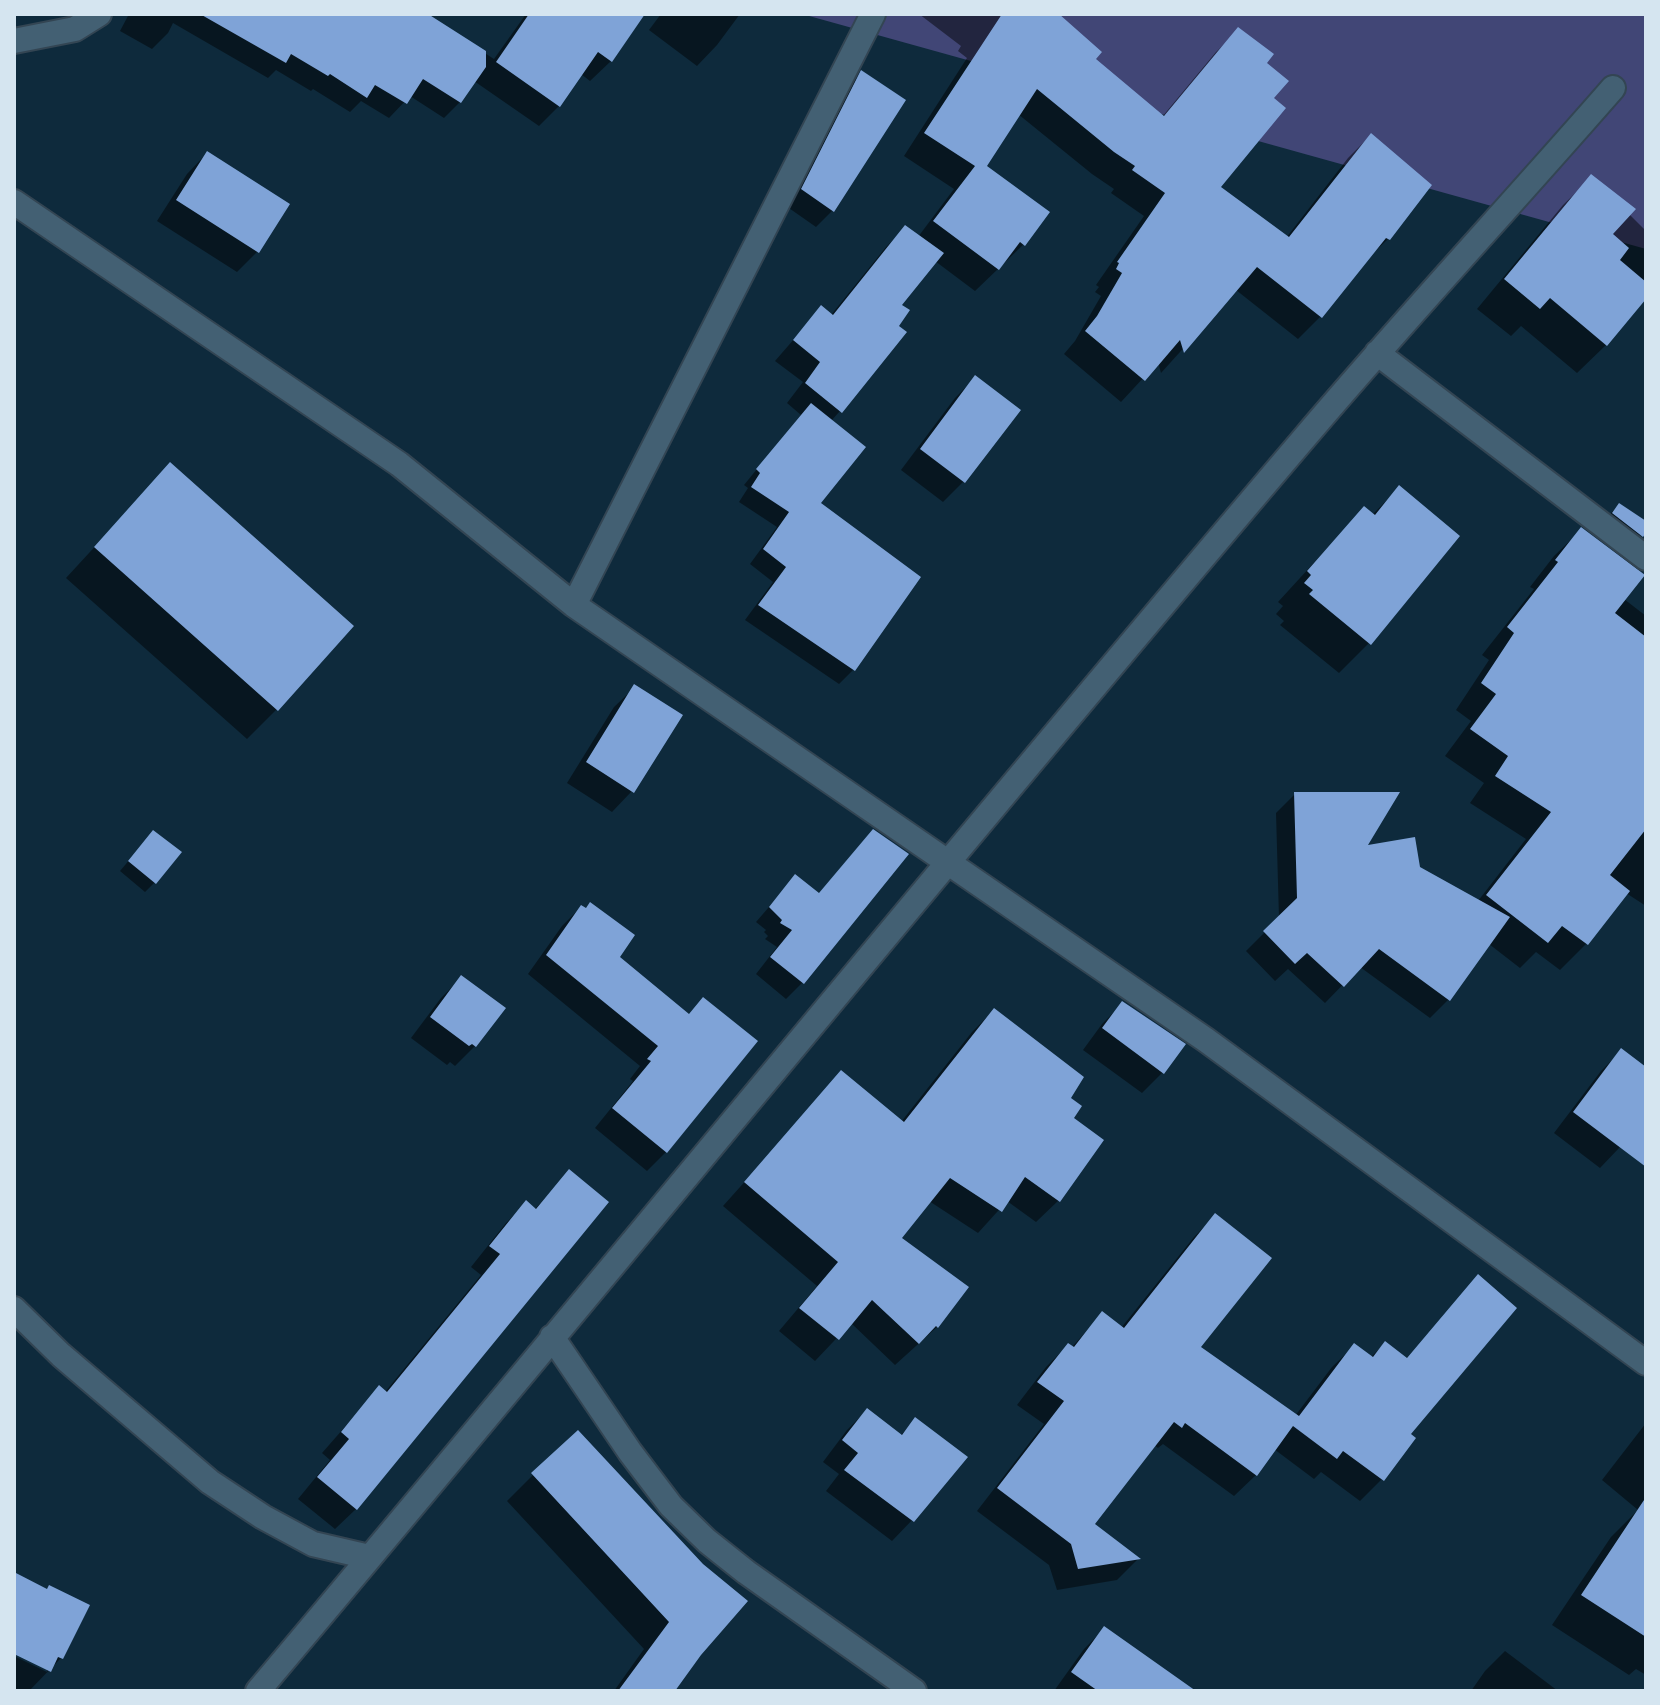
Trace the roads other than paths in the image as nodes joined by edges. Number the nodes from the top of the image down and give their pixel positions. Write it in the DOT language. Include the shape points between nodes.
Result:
graph roads {
  1 [pos="99,14"];
  2 [pos="873,14"];
  3 [pos="14,41"];
  4 [pos="1613,88"];
  5 [pos="14,202"];
  6 [pos="1377,353"];
  7 [pos="1646,558"];
  8 [pos="574,605"];
  9 [pos="946,863"];
  10 [pos="14,1309"];
  11 [pos="552,1337"];
  12 [pos="1646,1363"];
  13 [pos="369,1557"];
  14 [pos="258,1691"];
  15 [pos="914,1691"];
  1 -- 3 [label="street" via="75,29"];
  2 -- 8 [label="street"];
  4 -- 6 [label="street"];
  5 -- 8 [label="street" via="399,464"];
  6 -- 7 [label="street"];
  6 -- 9 [label="street"];
  8 -- 9 [label="street"];
  9 -- 11 [label="street"];
  9 -- 12 [label="street" via="1206,1040"];
  10 -- 13 [label="street" via="210,1482 313,1544"];
  11 -- 13 [label="street"];
  11 -- 15 [label="street" via="671,1506 746,1572"];
  13 -- 14 [label="street"];
}
